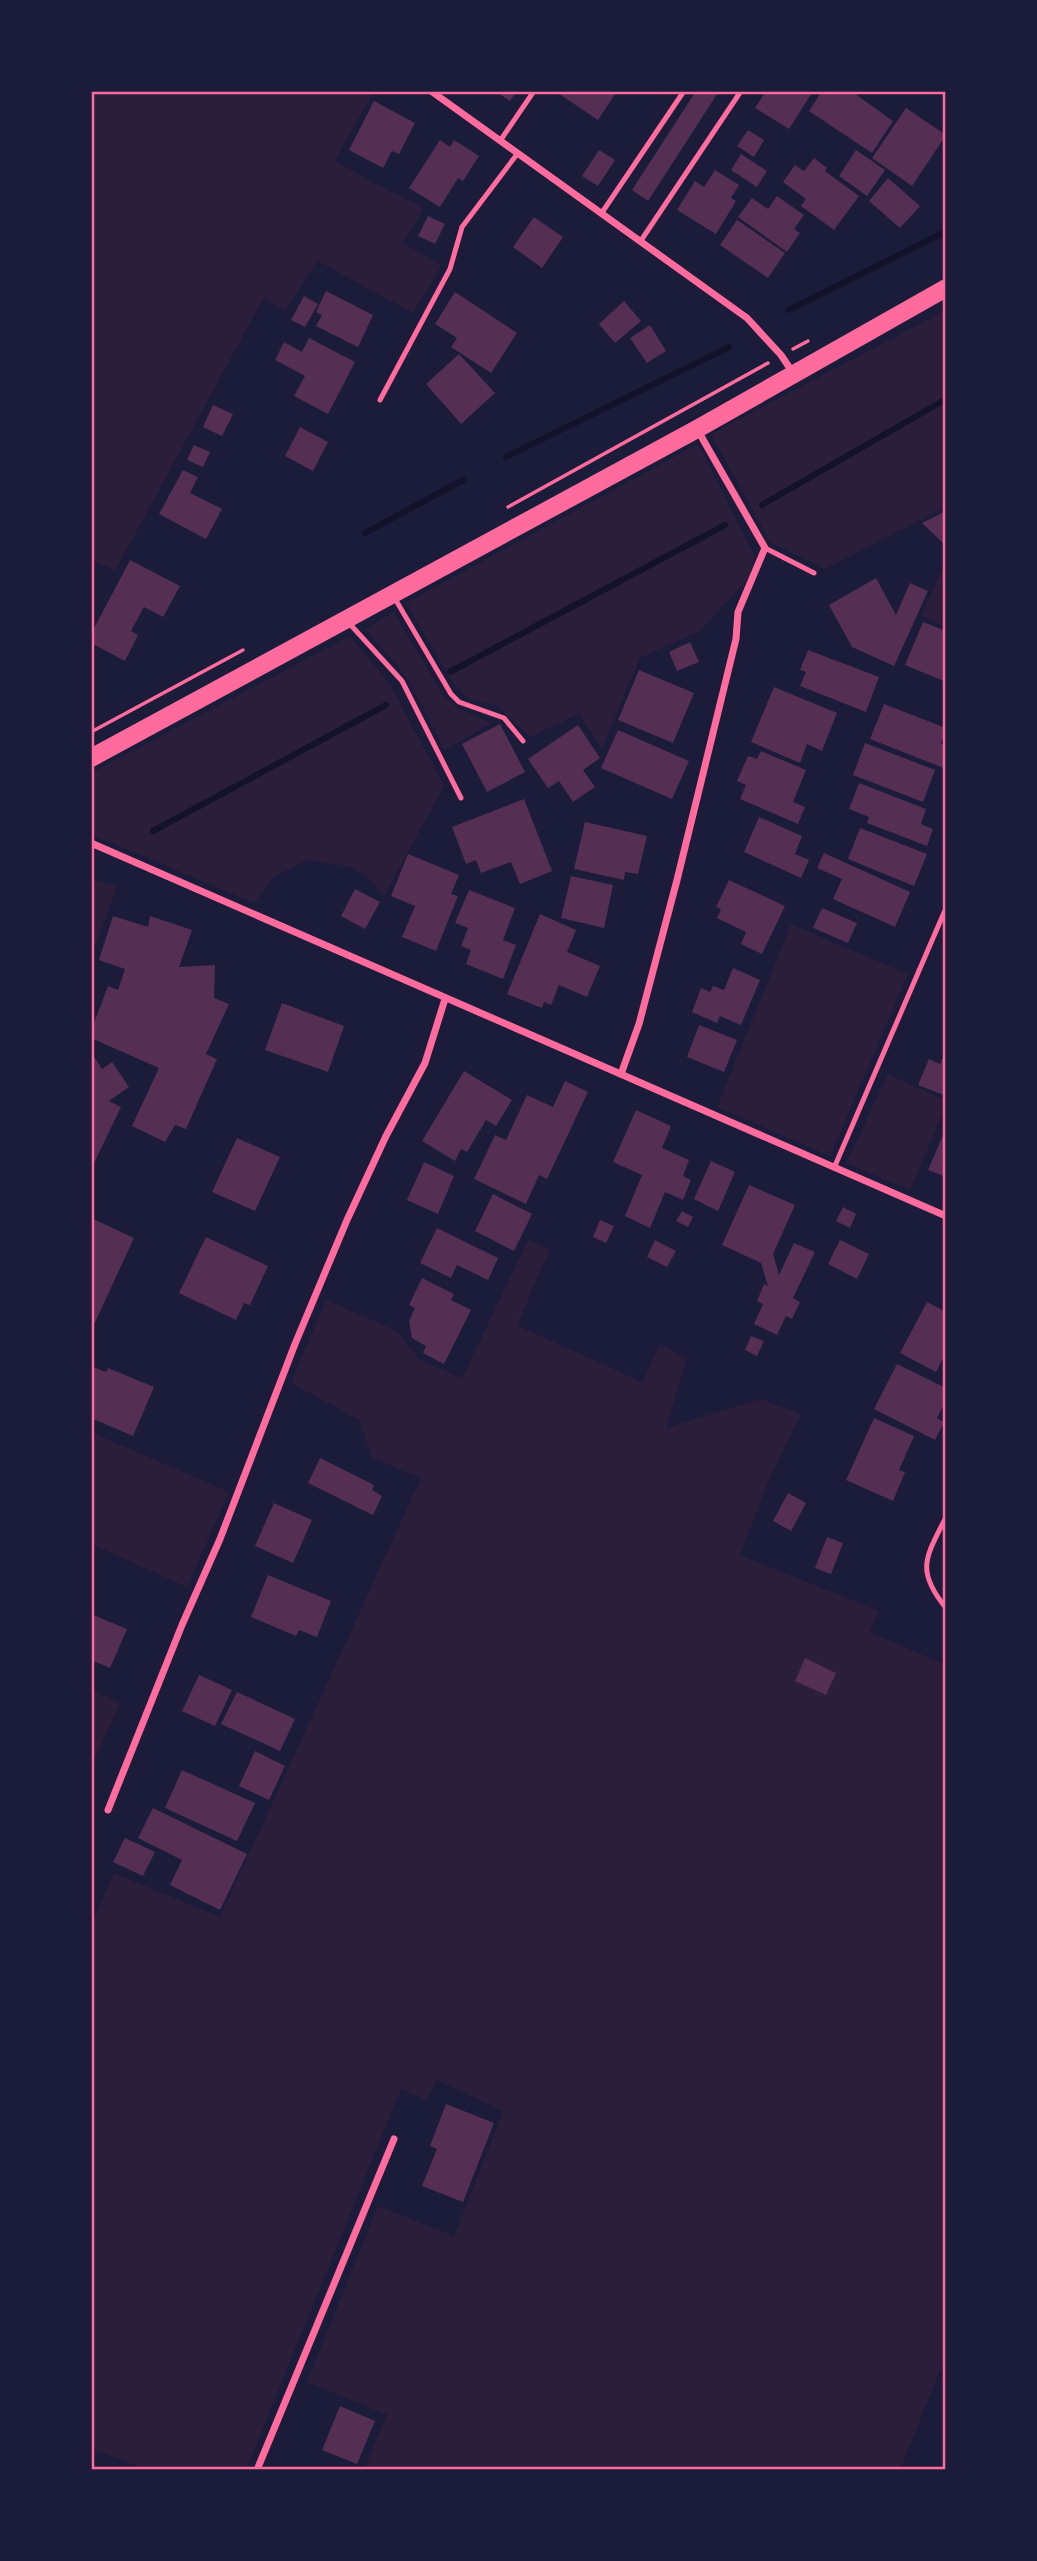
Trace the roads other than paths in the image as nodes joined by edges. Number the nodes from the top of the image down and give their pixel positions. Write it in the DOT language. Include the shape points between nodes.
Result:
graph roads {
  1 [pos="431,91"];
  2 [pos="534,91"];
  3 [pos="684,91"];
  4 [pos="741,91"];
  5 [pos="500,141"];
  6 [pos="518,153"];
  7 [pos="601,214"];
  8 [pos="640,242"];
  9 [pos="946,288"];
  10 [pos="793,374"];
  11 [pos="380,400"];
  12 [pos="697,429"];
  13 [pos="765,548"];
  14 [pos="814,573"];
  15 [pos="393,594"];
  16 [pos="346,620"];
  17 [pos="523,741"];
  18 [pos="91,758"];
  19 [pos="461,798"];
  20 [pos="91,843"];
  21 [pos="946,908"];
  22 [pos="446,999"];
  23 [pos="621,1074"];
  24 [pos="834,1168"];
  25 [pos="946,1216"];
  26 [pos="946,1517"];
  27 [pos="946,1608"];
  28 [pos="108,1810"];
  29 [pos="394,2139"];
  30 [pos="257,2470"];
  1 -- 5 [label="street"];
  2 -- 5 [label="lane"];
  3 -- 7 [label="lane"];
  4 -- 8 [label="lane"];
  5 -- 6 [label="street"];
  6 -- 7 [label="street"];
  6 -- 11 [label="lane" via="462,227 450,269"];
  7 -- 8 [label="street"];
  8 -- 10 [label="street" via="747,318"];
  9 -- 10 [label="main road"];
  10 -- 12 [label="main road"];
  12 -- 13 [label="street"];
  12 -- 15 [label="main road"];
  13 -- 14 [label="lane"];
  13 -- 23 [label="street" via="738,612 736,639 677,880"];
  15 -- 16 [label="main road"];
  15 -- 17 [label="lane" via="451,694 459,702 504,718"];
  16 -- 18 [label="main road"];
  16 -- 19 [label="lane" via="402,681"];
  20 -- 22 [label="street"];
  21 -- 24 [label="lane"];
  22 -- 23 [label="street"];
  22 -- 28 [label="street" via="425,1063 386,1136 300,1332"];
  23 -- 24 [label="street"];
  24 -- 25 [label="street"];
  26 -- 27 [label="lane" via="927,1554 926,1578"];
  29 -- 30 [label="street"];
}
